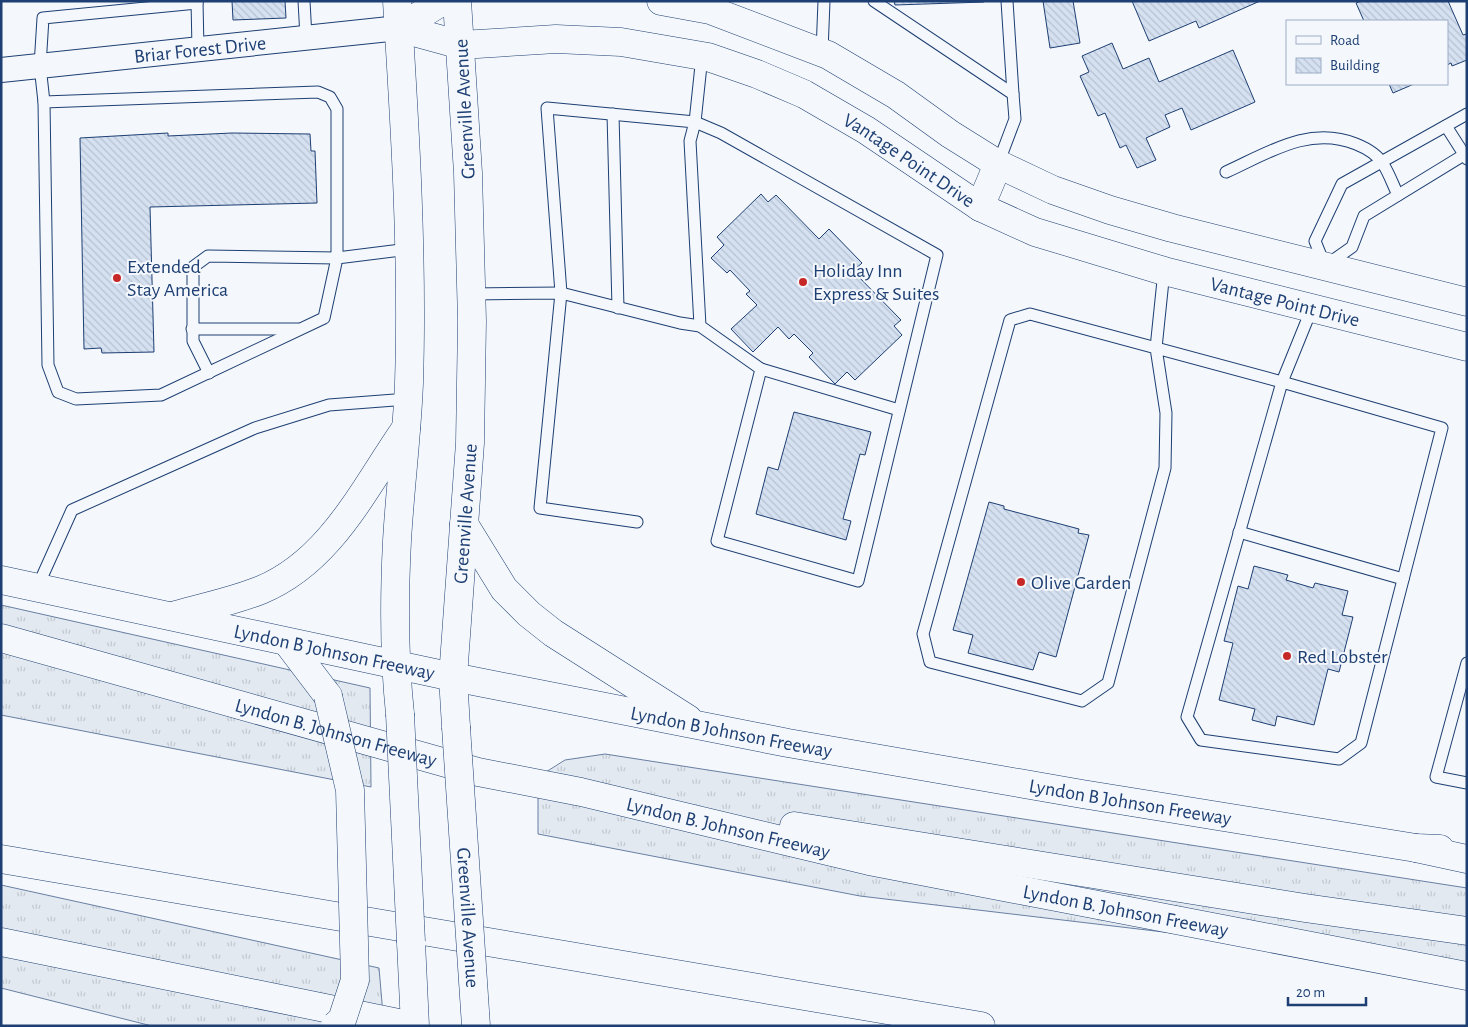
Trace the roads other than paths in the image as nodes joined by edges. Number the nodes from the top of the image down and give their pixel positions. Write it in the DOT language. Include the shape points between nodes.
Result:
graph roads {
  1 [pos="304,1"];
  2 [pos="443,1"];
  3 [pos="457,1"];
  4 [pos="661,1"];
  5 [pos="824,1"];
  6 [pos="874,1"];
  7 [pos="1007,1"];
  8 [pos="197,2"];
  9 [pos="398,14"];
  10 [pos="306,37"];
  11 [pos="461,45"];
  12 [pos="198,49"];
  13 [pos="822,52"];
  14 [pos="702,56"];
  15 [pos="40,66"];
  16 [pos="1,70"];
  17 [pos="1013,94"];
  18 [pos="44,102"];
  19 [pos="613,114"];
  20 [pos="1467,114"];
  21 [pos="695,122"];
  22 [pos="1446,126"];
  23 [pos="1466,155"];
  24 [pos="1382,163"];
  25 [pos="998,164"];
  26 [pos="1226,172"];
  27 [pos="1398,195"];
  28 [pos="980,207"];
  29 [pos="409,249"];
  30 [pos="336,258"];
  31 [pos="1325,266"];
  32 [pos="1164,271"];
  33 [pos="561,293"];
  34 [pos="472,294"];
  35 [pos="1467,302"];
  36 [pos="618,308"];
  37 [pos="1312,308"];
  38 [pos="700,326"];
  39 [pos="192,329"];
  40 [pos="301,329"];
  41 [pos="1467,347"];
  42 [pos="1156,348"];
  43 [pos="761,369"];
  44 [pos="209,373"];
  45 [pos="1282,382"];
  46 [pos="408,399"];
  47 [pos="899,410"];
  48 [pos="406,427"];
  49 [pos="637,522"];
  50 [pos="464,524"];
  51 [pos="1239,532"];
  52 [pos="1403,579"];
  53 [pos="1,580"];
  54 [pos="37,588"];
  55 [pos="173,616"];
  56 [pos="1,638"];
  57 [pos="287,642"];
  58 [pos="1467,663"];
  59 [pos="395,665"];
  60 [pos="453,678"];
  61 [pos="700,726"];
  62 [pos="1467,783"];
  63 [pos="581,792"];
  64 [pos="1416,848"];
  65 [pos="1467,850"];
  66 [pos="1,858"];
  67 [pos="1467,859"];
  68 [pos="1467,931"];
  69 [pos="1,942"];
  70 [pos="1467,976"];
  71 [pos="335,1026"];
  72 [pos="414,1026"];
  73 [pos="476,1026"];
  74 [pos="981,1026"];
  1 -- 10 [label="lane"];
  2 -- 9 [label="main road"];
  3 -- 11 [label="main road, Greenville Avenue"];
  4 -- 13 [label="main road" via="710,10"];
  5 -- 13 [label="lane"];
  6 -- 17 [label="lane"];
  7 -- 17 [label="lane"];
  8 -- 12 [label="lane"];
  8 -- 15 [label="lane" via="43,18"];
  9 -- 10 [label="street, Briar Forest Drive"];
  9 -- 11 [label="main road, Vantage Point Drive"];
  9 -- 29 [label="main road"];
  10 -- 12 [label="street, Briar Forest Drive"];
  11 -- 14 [label="main road, Vantage Point Drive" via="556,39 621,42"];
  11 -- 34 [label="main road, Greenville Avenue"];
  12 -- 15 [label="street, Briar Forest Drive"];
  13 -- 25 [label="main road" via="896,95"];
  14 -- 21 [label="lane"];
  14 -- 28 [label="main road, Vantage Point Drive" via="804,94 866,130"];
  15 -- 16 [label="street, Briar Forest Drive"];
  15 -- 18 [label="lane"];
  17 -- 25 [label="lane" via="1015,119"];
  18 -- 30 [label="lane" via="318,92 330,97 337,109"];
  18 -- 44 [label="lane" via="48,365 58,392 76,400 161,395"];
  19 -- 21 [label="lane"];
  19 -- 33 [label="lane" via="547,108"];
  19 -- 36 [label="lane"];
  20 -- 22 [label="lane"];
  21 -- 38 [label="lane" via="690,141"];
  21 -- 47 [label="lane" via="722,132 937,255"];
  22 -- 23 [label="lane"];
  22 -- 24 [label="lane"];
  23 -- 27 [label="lane"];
  24 -- 26 [label="lane" via="1366,148 1323,136 1299,140"];
  24 -- 27 [label="lane"];
  24 -- 31 [label="lane" via="1342,184 1315,241"];
  25 -- 28 [label="main road"];
  25 -- 31 [label="main road" via="1053,190 1110,210"];
  27 -- 31 [label="lane" via="1364,216 1352,247"];
  28 -- 32 [label="main road, Vantage Point Drive" via="1035,232"];
  29 -- 30 [label="lane"];
  29 -- 46 [label="main road"];
  30 -- 39 [label="lane" via="208,256 193,267"];
  30 -- 40 [label="lane" via="324,318"];
  31 -- 35 [label="main road"];
  31 -- 37 [label="main road"];
  32 -- 37 [label="main road, Vantage Point Drive"];
  32 -- 42 [label="lane"];
  33 -- 34 [label="lane"];
  33 -- 36 [label="lane"];
  33 -- 49 [label="lane" via="540,508"];
  34 -- 50 [label="main road, Greenville Avenue" via="470,443"];
  36 -- 38 [label="lane"];
  37 -- 41 [label="main road, Vantage Point Drive"];
  37 -- 45 [label="lane"];
  38 -- 43 [label="lane"];
  39 -- 40 [label="lane"];
  39 -- 44 [label="lane" via="193,341"];
  40 -- 44 [label="lane"];
  42 -- 42 [label="lane" via="1030,314 1010,320 922,634 930,662 1082,701 1108,683 1165,468 1166,413"];
  42 -- 45 [label="lane"];
  43 -- 47 [label="lane"];
  43 -- 47 [label="lane" via="717,541 858,581"];
  45 -- 51 [label="lane"];
  45 -- 52 [label="lane" via="1442,428"];
  46 -- 48 [label="main road"];
  46 -- 54 [label="lane" via="329,405 255,428 72,510"];
  48 -- 55 [label="main road" via="349,515 313,557 293,573 260,591"];
  48 -- 59 [label="main road" via="397,540"];
  50 -- 60 [label="main road, Greenville Avenue"];
  50 -- 61 [label="main road" via="504,589 528,614 553,634"];
  51 -- 52 [label="lane"];
  51 -- 52 [label="lane" via="1187,716 1201,740 1339,759 1360,743"];
  53 -- 54 [label="main road, Lyndon B Johnson Freeway"];
  54 -- 55 [label="main road, Lyndon B Johnson Freeway"];
  55 -- 57 [label="main road, Lyndon B Johnson Freeway"];
  56 -- 63 [label="main road, Lyndon B. Johnson Freeway" via="478,772"];
  57 -- 59 [label="main road, Lyndon B Johnson Freeway"];
  57 -- 71 [label="main road, bridge" via="328,696 350,790 355,980 342,1020"];
  58 -- 62 [label="lane" via="1436,777"];
  59 -- 60 [label="main road, Lyndon B Johnson Freeway"];
  59 -- 72 [label="main road, bridge"];
  60 -- 61 [label="main road, Lyndon B Johnson Freeway"];
  60 -- 73 [label="main road, Greenville Avenue, bridge"];
  61 -- 64 [label="main road, Lyndon B Johnson Freeway" via="1082,794"];
  63 -- 68 [label="main road"];
  63 -- 70 [label="main road, Lyndon B. Johnson Freeway" via="869,861"];
  64 -- 65 [label="main road, Lyndon B Johnson Freeway"];
  64 -- 67 [label="main road"];
  66 -- 74 [label="main road"];
  69 -- 72 [label="main road"];
}
